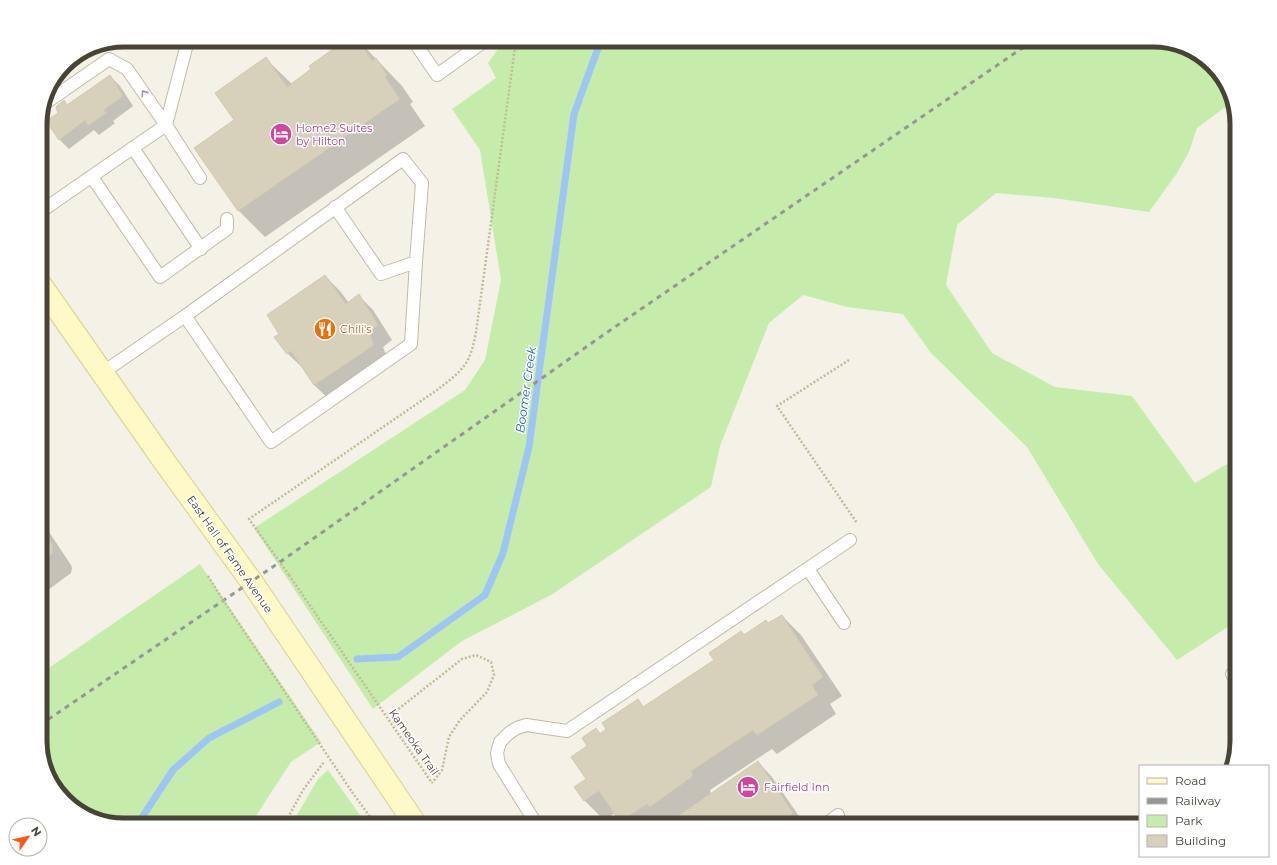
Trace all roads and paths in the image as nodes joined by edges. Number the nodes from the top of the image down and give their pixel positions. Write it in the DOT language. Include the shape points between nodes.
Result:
graph roads {
  1 [pos="186,47"];
  2 [pos="418,47"];
  3 [pos="476,47"];
  4 [pos="52,99"];
  5 [pos="166,125"];
  6 [pos="133,148"];
  7 [pos="92,177"];
  8 [pos="200,178"];
  9 [pos="47,207"];
  10 [pos="335,207"];
  11 [pos="226,219"];
  12 [pos="201,249"];
  13 [pos="416,262"];
  14 [pos="47,294"];
  15 [pos="185,316"];
  16 [pos="849,360"];
  17 [pos="102,373"];
  18 [pos="850,540"];
  19 [pos="808,569"];
  20 [pos="289,575"];
  21 [pos="208,576"];
  22 [pos="844,623"];
  23 [pos="392,714"];
  24 [pos="324,762"];
  25 [pos="838,815"];
  26 [pos="288,818"];
  27 [pos="371,818"];
  28 [pos="411,818"];
  29 [pos="533,818"];
  30 [pos="834,818"];
  1 -- 5 [label="lane"];
  2 -- 3 [label="lane" via="437,75"];
  5 -- 4 [label="lane, one-way" via="127,69 109,59"];
  5 -- 6 [label="lane"];
  5 -- 8 [label="lane"];
  6 -- 7 [label="lane"];
  6 -- 12 [label="lane"];
  7 -- 9 [label="lane"];
  7 -- 12 [label="lane" via="160,277"];
  10 -- 13 [label="lane" via="381,274"];
  10 -- 13 [label="lane" via="403,159 422,183"];
  10 -- 15 [label="lane"];
  11 -- 12 [label="lane" via="228,229"];
  13 -- 15 [label="lane" via="411,344 271,442"];
  14 -- 17 [label="main road, East Hall of Fame Avenue"];
  15 -- 17 [label="lane"];
  16 -- 18 [label="path" via="777,406 860,526"];
  17 -- 28 [label="main road, East Hall of Fame Avenue" via="251,581"];
  18 -- 19 [label="lane"];
  19 -- 22 [label="lane"];
  19 -- 29 [label="lane" via="567,731 526,725 509,733 498,748 499,764"];
  20 -- 23 [label="path, Kameoka Trail, bridge" via="432,783 442,770 450,737 460,720 487,692 494,675 491,662 476,655 462,659"];
  21 -- 27 [label="path, bridge"];
  24 -- 26 [label="path" via="303,790"];
  25 -- 30 [label="lane"];
}
